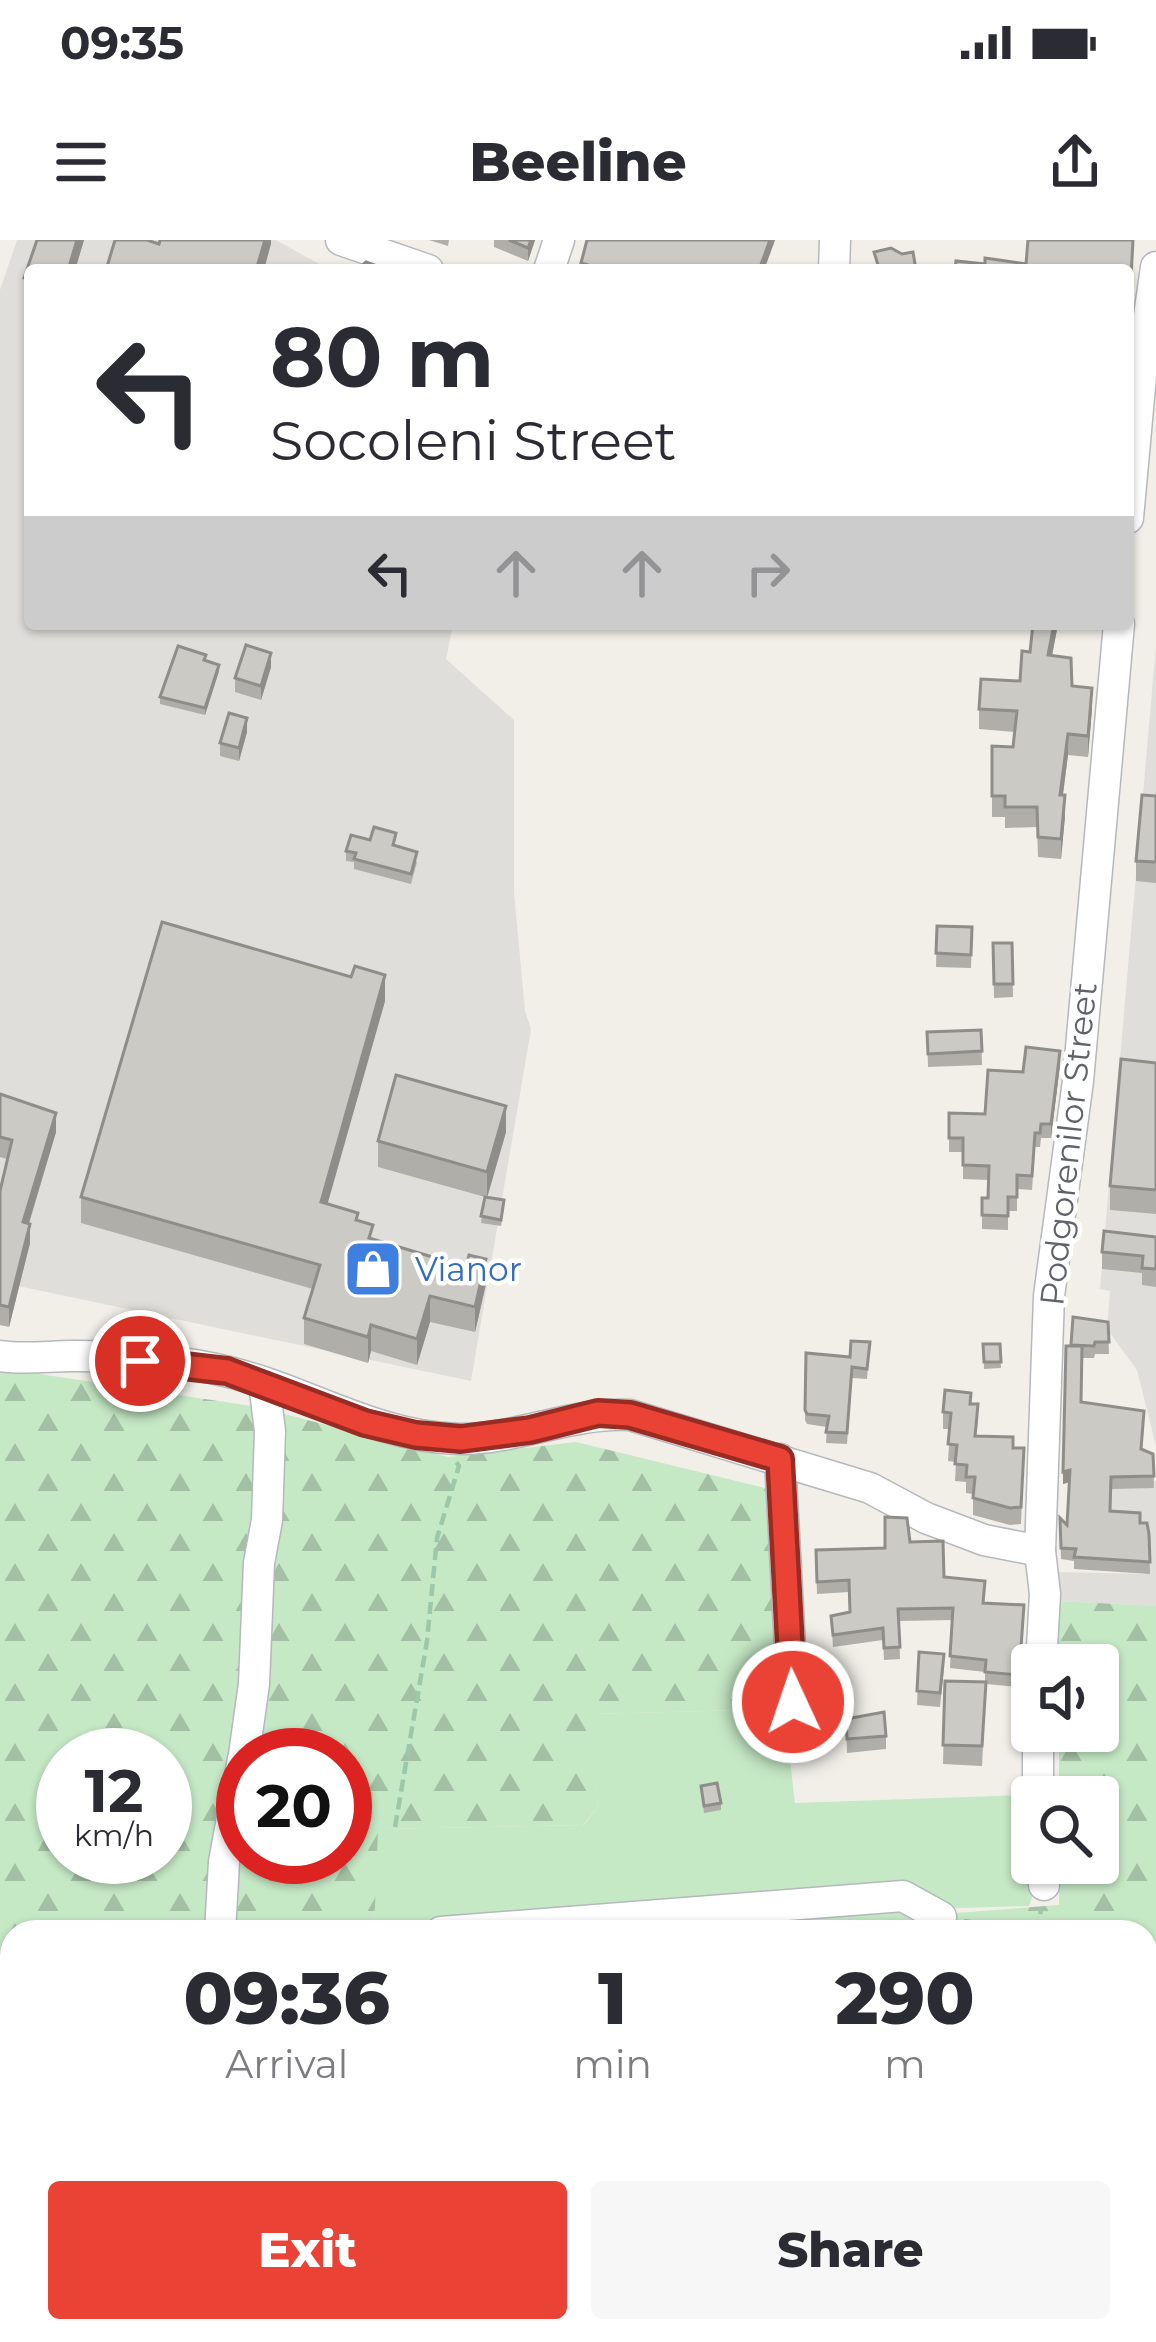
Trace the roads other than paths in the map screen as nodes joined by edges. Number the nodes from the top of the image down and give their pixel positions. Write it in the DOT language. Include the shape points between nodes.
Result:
graph roads {
  1 [pos="353,242"];
  2 [pos="412,264"];
  3 [pos="1156,267"];
  4 [pos="1135,364"];
  5 [pos="1118,630"];
  6 [pos="0,1355"];
  7 [pos="264,1383"];
  8 [pos="780,1459"];
  9 [pos="1040,1551"];
  10 [pos="1042,1644"];
  11 [pos="793,1702"];
  12 [pos="247,1728"];
  13 [pos="223,1884"];
  14 [pos="941,1917"];
  15 [pos="221,1920"];
  16 [pos="691,1920"];
  1 -- 2 [label="street"];
  3 -- 4 [label="street"];
  5 -- 9 [label="street, Podgorenilor Street" via="1078,1082 1049,1295"];
  6 -- 7 [label="street" via="169,1363"];
  7 -- 8 [label="street" via="365,1423 439,1437 630,1415"];
  7 -- 12 [label="street" via="267,1520"];
  8 -- 9 [label="street" via="871,1488 984,1540"];
  8 -- 11 [label="street"];
  9 -- 10 [label="street, Podgorenilor Street"];
  13 -- 15 [label="street"];
  14 -- 16 [label="street" via="903,1896"];
}
